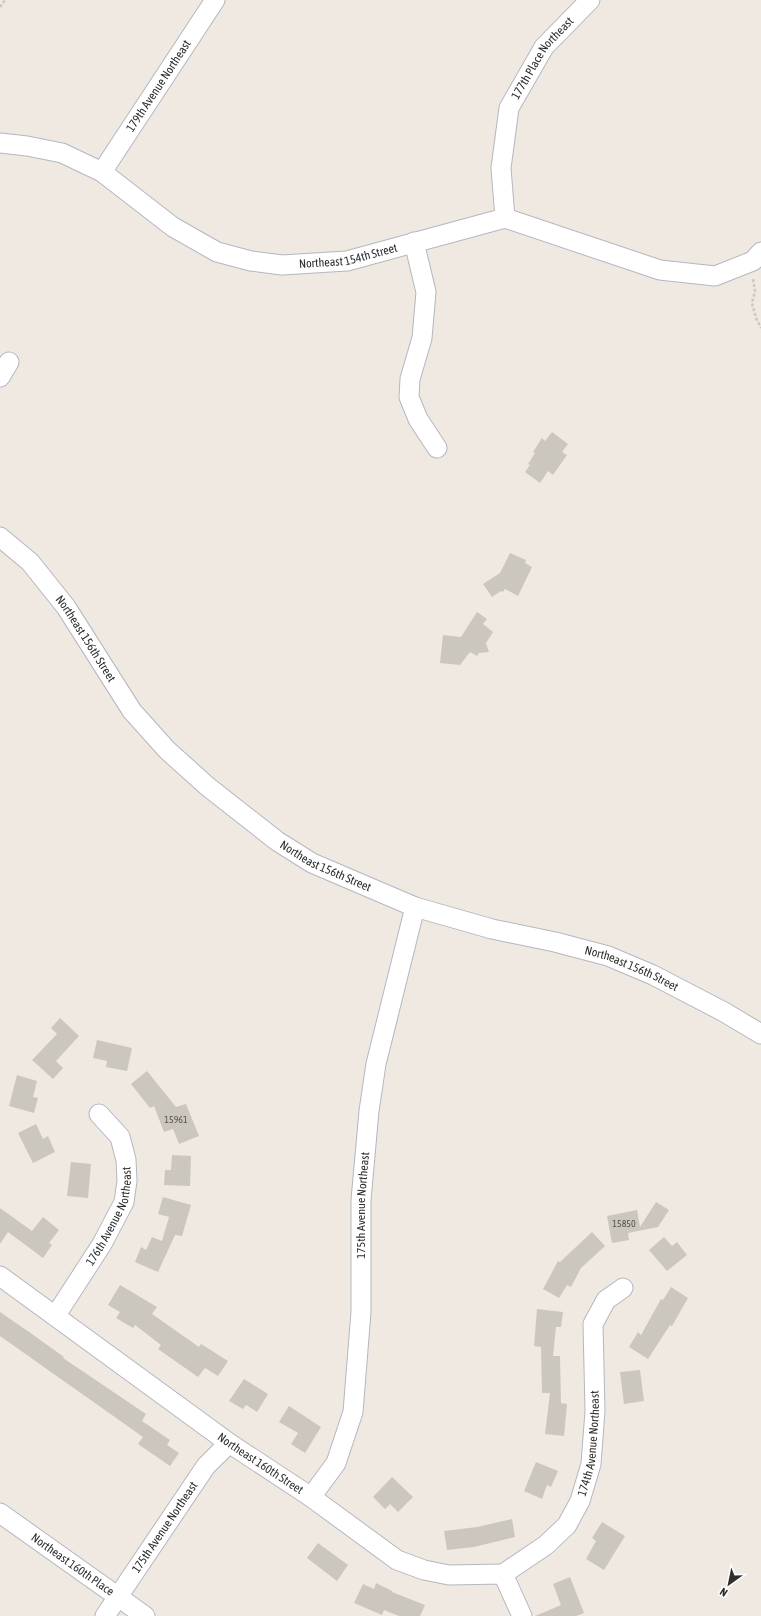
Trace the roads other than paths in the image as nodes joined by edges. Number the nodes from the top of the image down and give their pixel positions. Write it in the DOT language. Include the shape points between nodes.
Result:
graph roads {
  1 [pos="215,0"];
  2 [pos="590,0"];
  3 [pos="0,143"];
  4 [pos="102,172"];
  5 [pos="505,218"];
  6 [pos="414,242"];
  7 [pos="754,258"];
  8 [pos="437,448"];
  9 [pos="0,537"];
  10 [pos="414,907"];
  11 [pos="761,1034"];
  12 [pos="99,1114"];
  13 [pos="0,1276"];
  14 [pos="623,1288"];
  15 [pos="56,1315"];
  16 [pos="229,1443"];
  17 [pos="311,1498"];
  18 [pos="0,1513"];
  19 [pos="503,1574"];
  20 [pos="118,1596"];
  21 [pos="105,1616"];
  22 [pos="145,1616"];
  23 [pos="522,1616"];
  1 -- 4 [label="street, 179th Avenue Northeast"];
  2 -- 5 [label="street, 177th Place Northeast" via="544,47 509,108 501,168"];
  3 -- 4 [label="street, Northeast 154th Street" via="62,153"];
  4 -- 6 [label="street, Northeast 154th Street" via="173,227 217,252 251,260 282,265 347,260"];
  5 -- 6 [label="street, Northeast 154th Street"];
  5 -- 7 [label="street" via="660,270 715,276"];
  6 -- 8 [label="street" via="426,292 422,338 410,379 409,397 418,420"];
  9 -- 10 [label="street, Northeast 156th Street" via="30,562 66,607 132,711 167,750 207,786 277,841 312,863"];
  10 -- 11 [label="street, Northeast 156th Street" via="492,929 608,956 653,975"];
  10 -- 17 [label="street, 175th Avenue Northeast" via="376,1064 369,1111 361,1200 361,1312 353,1412 336,1463"];
  12 -- 15 [label="street, 176th Avenue Northeast" via="120,1137 126,1160 124,1202 102,1244"];
  13 -- 15 [label="street, Northeast 160th Street"];
  14 -- 19 [label="street, 174th Avenue Northeast" via="606,1300 592,1324 595,1411 591,1464 580,1501 567,1524 546,1545"];
  15 -- 16 [label="street, Northeast 160th Street"];
  16 -- 17 [label="street, Northeast 160th Street"];
  16 -- 20 [label="street, 175th Avenue Northeast" via="206,1466"];
  17 -- 19 [label="street, Northeast 160th Street" via="397,1560 424,1570 449,1575"];
  18 -- 20 [label="street, Northeast 160th Place"];
  19 -- 23 [label="street"];
  20 -- 21 [label="street, 175th Avenue Northeast"];
  20 -- 22 [label="street, Northeast 160th Place"];
}
